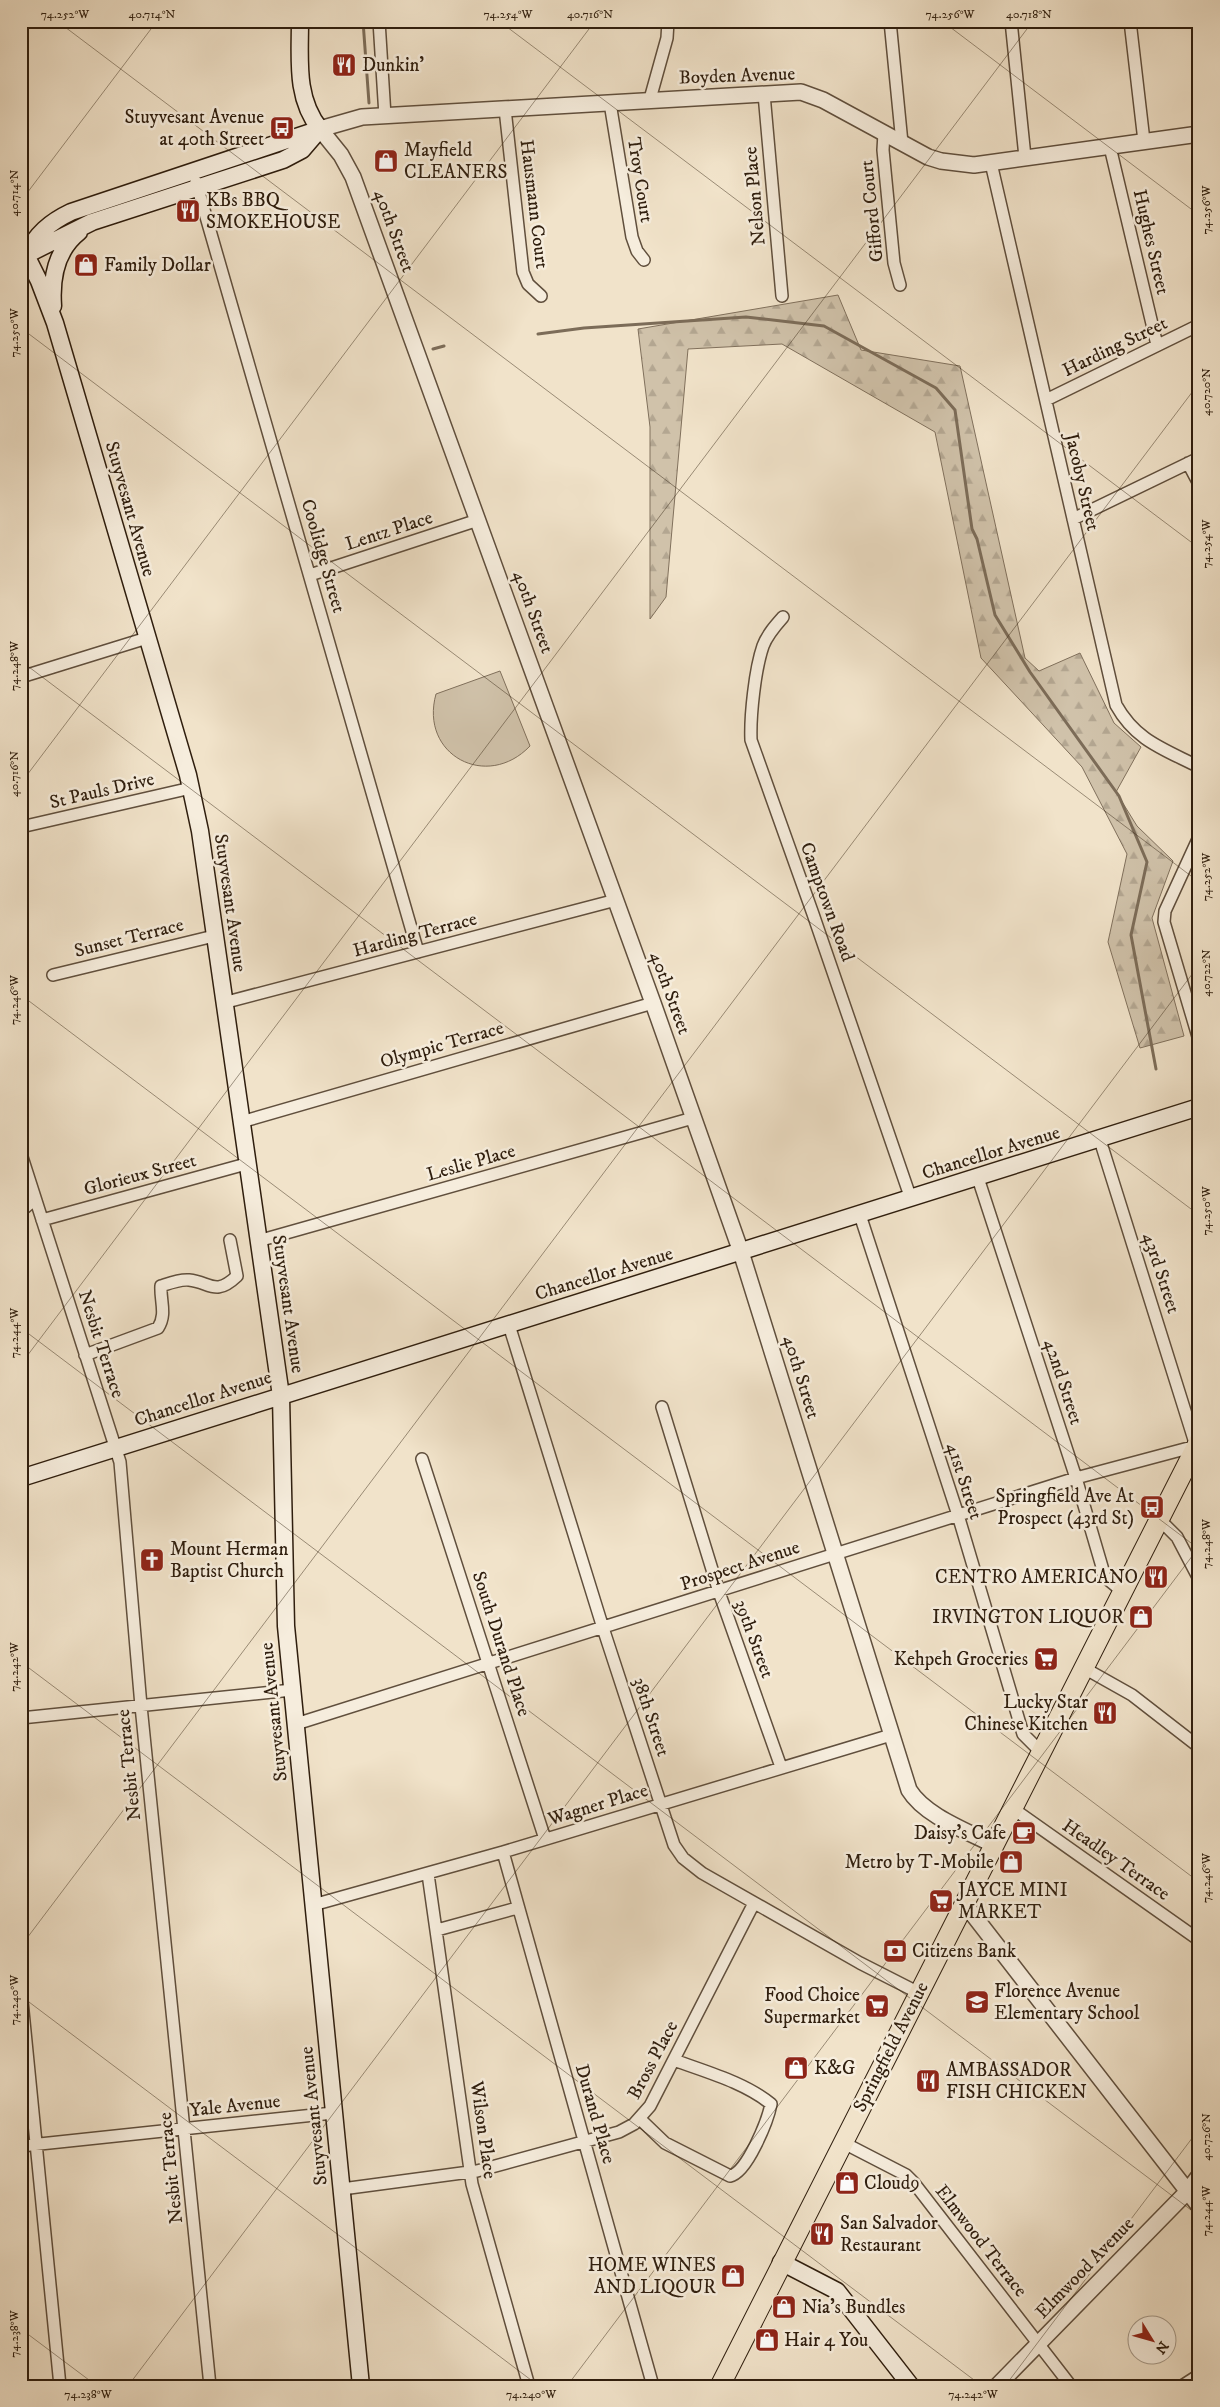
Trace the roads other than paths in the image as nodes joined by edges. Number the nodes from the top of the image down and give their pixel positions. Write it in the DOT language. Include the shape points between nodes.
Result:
graph roads {
  1 [pos="300,21"];
  2 [pos="379,21"];
  3 [pos="668,21"];
  4 [pos="890,21"];
  5 [pos="1011,21"];
  6 [pos="1130,21"];
  7 [pos="764,94"];
  8 [pos="650,99"];
  9 [pos="610,103"];
  10 [pos="505,109"];
  11 [pos="385,116"];
  12 [pos="320,129"];
  13 [pos="884,133"];
  14 [pos="1199,134"];
  15 [pos="1144,142"];
  16 [pos="902,143"];
  17 [pos="1110,147"];
  18 [pos="1025,157"];
  19 [pos="991,163"];
  20 [pos="193,170"];
  21 [pos="198,188"];
  22 [pos="92,222"];
  23 [pos="23,253"];
  24 [pos="644,260"];
  25 [pos="900,285"];
  26 [pos="542,296"];
  27 [pos="782,296"];
  28 [pos="55,323"];
  29 [pos="1199,325"];
  30 [pos="1157,345"];
  31 [pos="1046,400"];
  32 [pos="1194,460"];
  33 [pos="1199,484"];
  34 [pos="1073,519"];
  35 [pos="478,520"];
  36 [pos="310,575"];
  37 [pos="783,617"];
  38 [pos="147,638"];
  39 [pos="21,677"];
  40 [pos="1199,767"];
  41 [pos="191,788"];
  42 [pos="21,827"];
  43 [pos="1199,837"];
  44 [pos="616,900"];
  45 [pos="214,936"];
  46 [pos="418,952"];
  47 [pos="53,975"];
  48 [pos="653,1003"];
  49 [pos="224,1004"];
  50 [pos="1199,1040"];
  51 [pos="1199,1107"];
  52 [pos="693,1118"];
  53 [pos="241,1122"];
  54 [pos="1100,1140"];
  55 [pos="21,1154"];
  56 [pos="246,1164"];
  57 [pos="978,1178"];
  58 [pos="21,1198"];
  59 [pos="35,1199"];
  60 [pos="911,1199"];
  61 [pos="21,1211"];
  62 [pos="860,1215"];
  63 [pos="42,1220"];
  64 [pos="230,1240"];
  65 [pos="258,1241"];
  66 [pos="741,1252"];
  67 [pos="509,1324"];
  68 [pos="85,1355"];
  69 [pos="281,1396"];
  70 [pos="662,1407"];
  71 [pos="1198,1444"];
  72 [pos="116,1448"];
  73 [pos="422,1459"];
  74 [pos="21,1478"];
  75 [pos="1076,1478"];
  76 [pos="958,1516"];
  77 [pos="1159,1519"];
  78 [pos="834,1554"];
  79 [pos="1199,1579"];
  80 [pos="1122,1591"];
  81 [pos="719,1592"];
  82 [pos="604,1628"];
  83 [pos="489,1664"];
  84 [pos="1084,1668"];
  85 [pos="292,1690"];
  86 [pos="141,1706"];
  87 [pos="21,1718"];
  88 [pos="296,1724"];
  89 [pos="891,1735"];
  90 [pos="1199,1747"];
  91 [pos="1041,1752"];
  92 [pos="781,1768"];
  93 [pos="660,1804"];
  94 [pos="1012,1808"];
  95 [pos="545,1839"];
  96 [pos="994,1845"];
  97 [pos="503,1852"];
  98 [pos="428,1874"];
  99 [pos="964,1902"];
  100 [pos="754,1903"];
  101 [pos="314,1905"];
  102 [pos="517,1908"];
  103 [pos="437,1930"];
  104 [pos="1199,1940"];
  105 [pos="21,1991"];
  106 [pos="919,1993"];
  107 [pos="674,2060"];
  108 [pos="333,2113"];
  109 [pos="640,2119"];
  110 [pos="185,2128"];
  111 [pos="584,2142"];
  112 [pos="842,2142"];
  113 [pos="36,2144"];
  114 [pos="21,2146"];
  115 [pos="470,2172"];
  116 [pos="1199,2176"];
  117 [pos="342,2190"];
  118 [pos="1187,2192"];
  119 [pos="1199,2206"];
  120 [pos="781,2262"];
  121 [pos="1038,2344"];
  122 [pos="1199,2375"];
  123 [pos="60,2386"];
  124 [pos="210,2386"];
  125 [pos="361,2386"];
  126 [pos="529,2386"];
  127 [pos="653,2386"];
  128 [pos="720,2386"];
  129 [pos="911,2386"];
  130 [pos="997,2386"];
  131 [pos="1071,2386"];
  132 [pos="1182,2386"];
  1 -- 12 [label="main road" via="302,92 309,114"];
  2 -- 11 [label="street"];
  3 -- 8 [label="street" via="668,38"];
  4 -- 16 [label="street"];
  5 -- 18 [label="street"];
  6 -- 15 [label="street"];
  7 -- 8 [label="street, Boyden Avenue"];
  7 -- 13 [label="street, Boyden Avenue" via="801,92 814,95"];
  7 -- 27 [label="street, Nelson Place"];
  8 -- 9 [label="street, Boyden Avenue"];
  9 -- 10 [label="street, Boyden Avenue"];
  9 -- 24 [label="street, Troy Court" via="632,237"];
  10 -- 11 [label="street, Boyden Avenue"];
  10 -- 26 [label="street, Hausmann Court" via="523,272 528,284"];
  11 -- 12 [label="street, Boyden Avenue" via="354,119"];
  12 -- 20 [label="main road"];
  12 -- 21 [label="main road" via="292,156"];
  12 -- 35 [label="street, 40th Street" via="341,155 353,177"];
  13 -- 16 [label="street, Boyden Avenue"];
  13 -- 25 [label="street, Gifford Court" via="882,150 894,263"];
  14 -- 15 [label="street, Boyden Avenue"];
  15 -- 17 [label="street, Boyden Avenue"];
  16 -- 19 [label="street, Boyden Avenue" via="941,162"];
  17 -- 18 [label="street, Boyden Avenue"];
  17 -- 30 [label="street, Hughes Street"];
  18 -- 19 [label="street, Boyden Avenue"];
  19 -- 31 [label="street, Jacoby Street"];
  20 -- 21 [label="street, Coolidge Street"];
  20 -- 23 [label="main road" via="60,217 37,235"];
  21 -- 22 [label="main road"];
  21 -- 36 [label="street, Coolidge Street"];
  22 -- 23 [label="main road"];
  22 -- 28 [label="main road" via="74,235 57,262 52,282"];
  23 -- 28 [label="main road, Stuyvesant Avenue"];
  28 -- 38 [label="main road, Stuyvesant Avenue"];
  29 -- 30 [label="street, Harding Street"];
  30 -- 31 [label="street, Harding Street"];
  31 -- 34 [label="street, Jacoby Street"];
  32 -- 33 [label="street"];
  32 -- 34 [label="street"];
  34 -- 40 [label="street, Jacoby Street" via="1116,705 1135,732"];
  35 -- 36 [label="street, Lentz Place"];
  35 -- 44 [label="street, 40th Street"];
  36 -- 46 [label="street, Coolidge Street"];
  37 -- 60 [label="street, Camptown Road" via="763,647 750,716 750,740 814,914"];
  38 -- 39 [label="street"];
  38 -- 41 [label="main road, Stuyvesant Avenue"];
  41 -- 42 [label="street, St Pauls Drive"];
  41 -- 45 [label="main road, Stuyvesant Avenue"];
  43 -- 50 [label="street" via="1165,911 1164,922"];
  44 -- 46 [label="street, Harding Terrace"];
  44 -- 48 [label="street, 40th Street"];
  45 -- 47 [label="street, Sunset Terrace"];
  45 -- 49 [label="main road, Stuyvesant Avenue"];
  46 -- 49 [label="street, Harding Terrace"];
  48 -- 52 [label="street, 40th Street"];
  48 -- 53 [label="street, Olympic Terrace"];
  49 -- 53 [label="main road, Stuyvesant Avenue"];
  51 -- 54 [label="main road, Chancellor Avenue"];
  52 -- 65 [label="street, Leslie Place"];
  52 -- 66 [label="street, 40th Street"];
  53 -- 56 [label="main road, Stuyvesant Avenue"];
  54 -- 57 [label="main road, Chancellor Avenue"];
  54 -- 71 [label="street, 43rd Street"];
  55 -- 59 [label="street, Nesbit Terrace"];
  56 -- 63 [label="street, Glorieux Street"];
  56 -- 65 [label="main road, Stuyvesant Avenue"];
  57 -- 60 [label="main road, Chancellor Avenue"];
  57 -- 75 [label="street, 42nd Street"];
  58 -- 59 [label="street"];
  59 -- 61 [label="street"];
  59 -- 63 [label="street, Nesbit Terrace"];
  60 -- 62 [label="main road, Chancellor Avenue"];
  62 -- 66 [label="main road, Chancellor Avenue"];
  62 -- 76 [label="street, 41st Street"];
  63 -- 68 [label="street, Nesbit Terrace"];
  64 -- 68 [label="street" via="237,1276 231,1282 210,1288 189,1280 161,1286 164,1308 163,1321 158,1328"];
  65 -- 69 [label="main road, Stuyvesant Avenue"];
  66 -- 67 [label="main road, Chancellor Avenue"];
  66 -- 78 [label="street, 40th Street"];
  67 -- 69 [label="main road, Chancellor Avenue"];
  67 -- 82 [label="street, 38th Street"];
  68 -- 72 [label="street, Nesbit Terrace"];
  69 -- 72 [label="main road, Chancellor Avenue"];
  69 -- 85 [label="main road, Stuyvesant Avenue" via="286,1626"];
  70 -- 81 [label="street, 39th Street"];
  71 -- 75 [label="street, Prospect Avenue"];
  71 -- 77 [label="main road, Springfield Avenue"];
  72 -- 74 [label="main road, Chancellor Avenue"];
  72 -- 86 [label="street, Nesbit Terrace" via="121,1468"];
  73 -- 83 [label="street, South Durand Place"];
  75 -- 76 [label="street, Prospect Avenue"];
  75 -- 80 [label="street, 42nd Street" via="1106,1577"];
  76 -- 78 [label="street, Prospect Avenue"];
  76 -- 91 [label="street, 41st Street" via="1023,1734"];
  77 -- 79 [label="street" via="1176,1537"];
  77 -- 80 [label="main road, Springfield Avenue"];
  78 -- 81 [label="street, Prospect Avenue"];
  78 -- 89 [label="street, 40th Street"];
  80 -- 84 [label="main road, Springfield Avenue"];
  81 -- 82 [label="street, Prospect Avenue"];
  81 -- 92 [label="street, 39th Street"];
  82 -- 83 [label="street, Prospect Avenue"];
  82 -- 93 [label="street, 38th Street"];
  83 -- 88 [label="street, Prospect Avenue"];
  83 -- 95 [label="street, South Durand Place"];
  84 -- 90 [label="street" via="1128,1692"];
  84 -- 91 [label="main road, Springfield Avenue"];
  85 -- 86 [label="street"];
  85 -- 88 [label="main road, Stuyvesant Avenue"];
  86 -- 87 [label="street"];
  86 -- 110 [label="street, Nesbit Terrace"];
  88 -- 101 [label="main road, Stuyvesant Avenue"];
  89 -- 92 [label="street, Wagner Place"];
  89 -- 96 [label="street, 40th Street" via="915,1799 926,1809"];
  91 -- 94 [label="main road, Springfield Avenue"];
  92 -- 93 [label="street, Wagner Place"];
  93 -- 95 [label="street, Wagner Place"];
  93 -- 100 [label="street, 38th Street" via="674,1845 683,1858"];
  94 -- 96 [label="main road, Springfield Avenue"];
  94 -- 104 [label="street, Headley Terrace"];
  95 -- 97 [label="street, Wagner Place"];
  96 -- 99 [label="main road, Springfield Avenue"];
  97 -- 98 [label="street, Wagner Place"];
  97 -- 102 [label="street, Durand Place"];
  98 -- 101 [label="street, Wagner Place"];
  98 -- 103 [label="street, Wilson Place"];
  99 -- 106 [label="main road, Springfield Avenue"];
  99 -- 118 [label="street"];
  100 -- 106 [label="street, 38th Street"];
  100 -- 107 [label="street, Bross Place"];
  101 -- 108 [label="main road, Stuyvesant Avenue"];
  102 -- 103 [label="street"];
  102 -- 111 [label="street, Durand Place"];
  103 -- 115 [label="street, Wilson Place"];
  105 -- 113 [label="street"];
  106 -- 112 [label="main road, Springfield Avenue"];
  107 -- 109 [label="street, Bross Place"];
  107 -- 109 [label="street" via="708,2072 772,2104 751,2155 730,2176 665,2143"];
  108 -- 110 [label="street, Yale Avenue"];
  108 -- 117 [label="main road, Stuyvesant Avenue"];
  109 -- 111 [label="street, Bross Place" via="628,2129"];
  110 -- 113 [label="street, Yale Avenue"];
  110 -- 124 [label="street, Nesbit Terrace"];
  111 -- 115 [label="street, Bross Place"];
  111 -- 127 [label="street, Durand Place"];
  112 -- 120 [label="main road, Springfield Avenue"];
  112 -- 121 [label="street, Elmwood Terrace" via="906,2175 914,2183"];
  113 -- 114 [label="street, Yale Avenue"];
  113 -- 123 [label="street"];
  115 -- 117 [label="street, Bross Place"];
  115 -- 126 [label="street, Wilson Place"];
  116 -- 118 [label="street, Elmwood Avenue"];
  117 -- 125 [label="main road, Stuyvesant Avenue"];
  118 -- 119 [label="street"];
  118 -- 121 [label="street, Elmwood Avenue"];
  120 -- 128 [label="main road, Springfield Avenue"];
  120 -- 129 [label="main road" via="837,2291"];
  121 -- 130 [label="street, Elmwood Avenue"];
  121 -- 131 [label="street, Elmwood Terrace"];
  122 -- 132 [label="street"];
}
